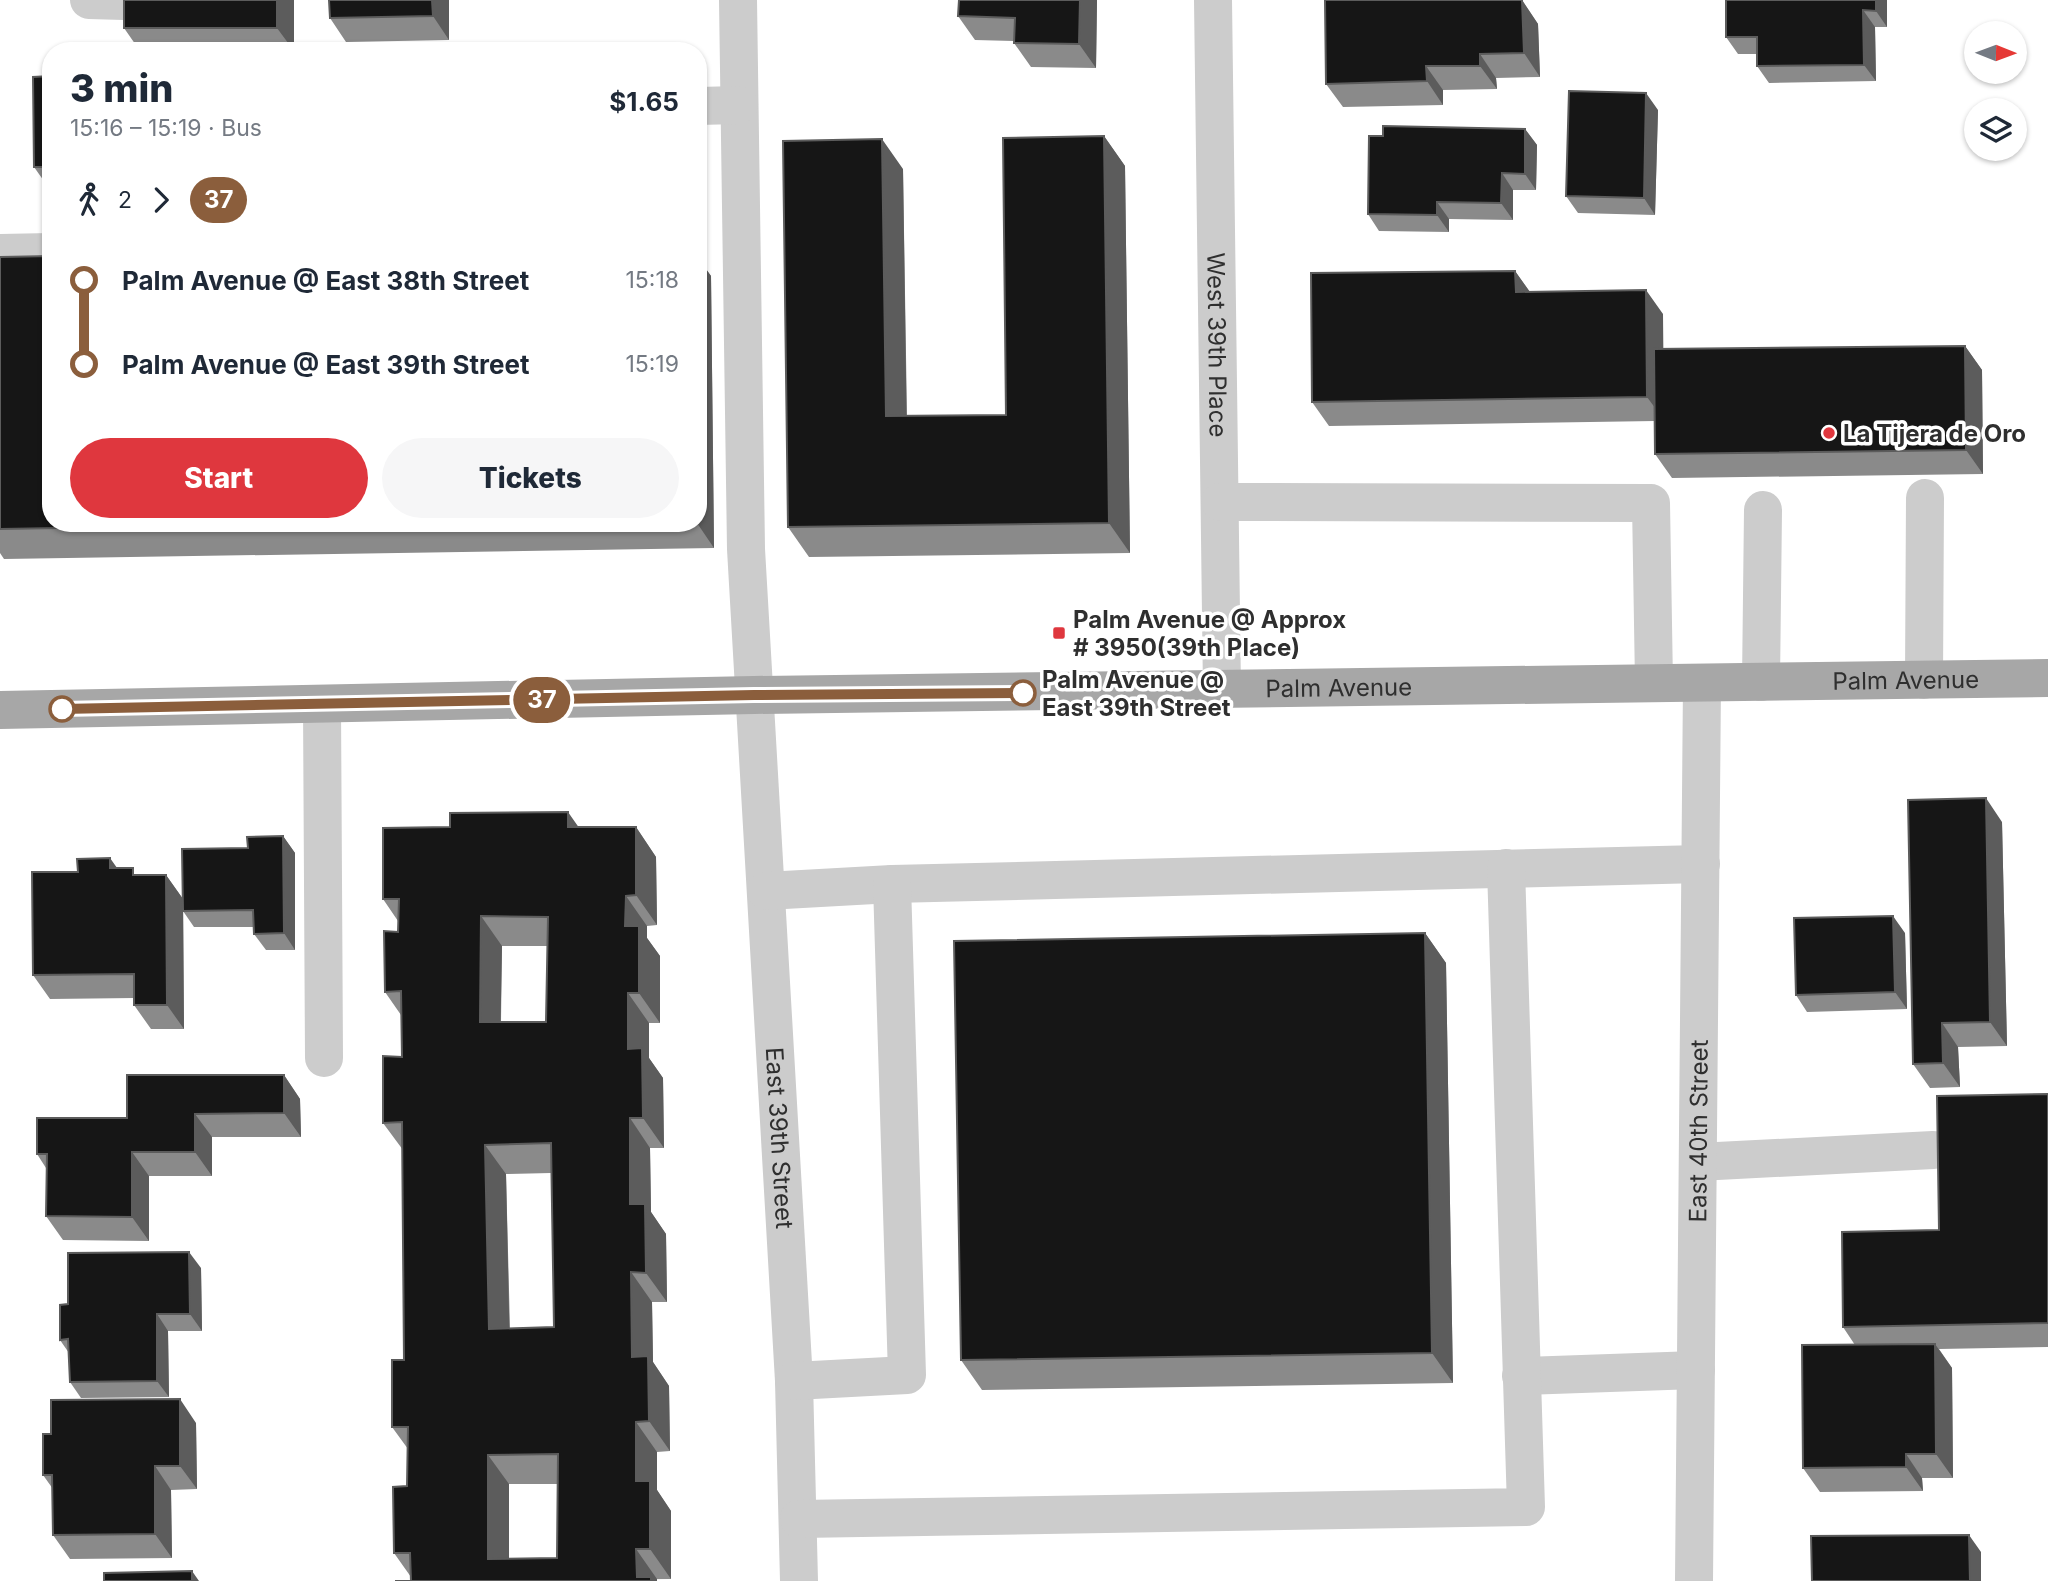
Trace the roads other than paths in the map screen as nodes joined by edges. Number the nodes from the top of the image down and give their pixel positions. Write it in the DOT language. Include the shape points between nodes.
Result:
graph roads {
  1 [pos="89,0"];
  2 [pos="738,0"];
  3 [pos="1213,0"];
  4 [pos="124,1"];
  5 [pos="739,105"];
  6 [pos="707,106"];
  7 [pos="0,253"];
  8 [pos="42,253"];
  9 [pos="1925,498"];
  10 [pos="1220,502"];
  11 [pos="1763,510"];
  12 [pos="2048,678"];
  13 [pos="1924,680"];
  14 [pos="1760,682"];
  15 [pos="1702,683"];
  16 [pos="1654,684"];
  17 [pos="1222,691"];
  18 [pos="754,695"];
  19 [pos="322,705"];
  20 [pos="0,710"];
  21 [pos="1701,864"];
  22 [pos="1506,868"];
  23 [pos="892,884"];
  24 [pos="766,891"];
  25 [pos="324,1058"];
  26 [pos="1933,1150"];
  27 [pos="1698,1162"];
  28 [pos="1696,1370"];
  29 [pos="1521,1376"];
  30 [pos="794,1381"];
  31 [pos="799,1519"];
  32 [pos="799,1581"];
  33 [pos="1694,1581"];
  1 -- 4 [label="street"];
  2 -- 5 [label="street, East 39th Street"];
  3 -- 10 [label="street, West 39th Place"];
  5 -- 6 [label="street"];
  5 -- 18 [label="street, East 39th Street" via="746,548"];
  7 -- 8 [label="street"];
  9 -- 13 [label="street"];
  10 -- 16 [label="street" via="1651,503"];
  10 -- 17 [label="street, West 39th Place"];
  11 -- 14 [label="street"];
  12 -- 13 [label="main road, Palm Avenue"];
  13 -- 14 [label="main road, Palm Avenue"];
  14 -- 15 [label="main road, Palm Avenue"];
  15 -- 16 [label="main road, Palm Avenue"];
  15 -- 21 [label="street, East 40th Street"];
  16 -- 17 [label="main road, Palm Avenue"];
  17 -- 18 [label="main road, Palm Avenue"];
  18 -- 19 [label="main road, Palm Avenue"];
  18 -- 24 [label="street, East 39th Street"];
  19 -- 20 [label="main road, Palm Avenue"];
  19 -- 25 [label="street"];
  21 -- 22 [label="street"];
  21 -- 27 [label="street, East 40th Street"];
  22 -- 23 [label="street"];
  22 -- 29 [label="street"];
  23 -- 24 [label="street"];
  23 -- 30 [label="street" via="907,1375"];
  24 -- 30 [label="street, East 39th Street"];
  26 -- 27 [label="street"];
  27 -- 28 [label="street, East 40th Street"];
  28 -- 29 [label="street"];
  28 -- 33 [label="street, East 40th Street"];
  29 -- 31 [label="street" via="1526,1507"];
  30 -- 31 [label="street, East 39th Street"];
  31 -- 32 [label="street, East 39th Street"];
}
